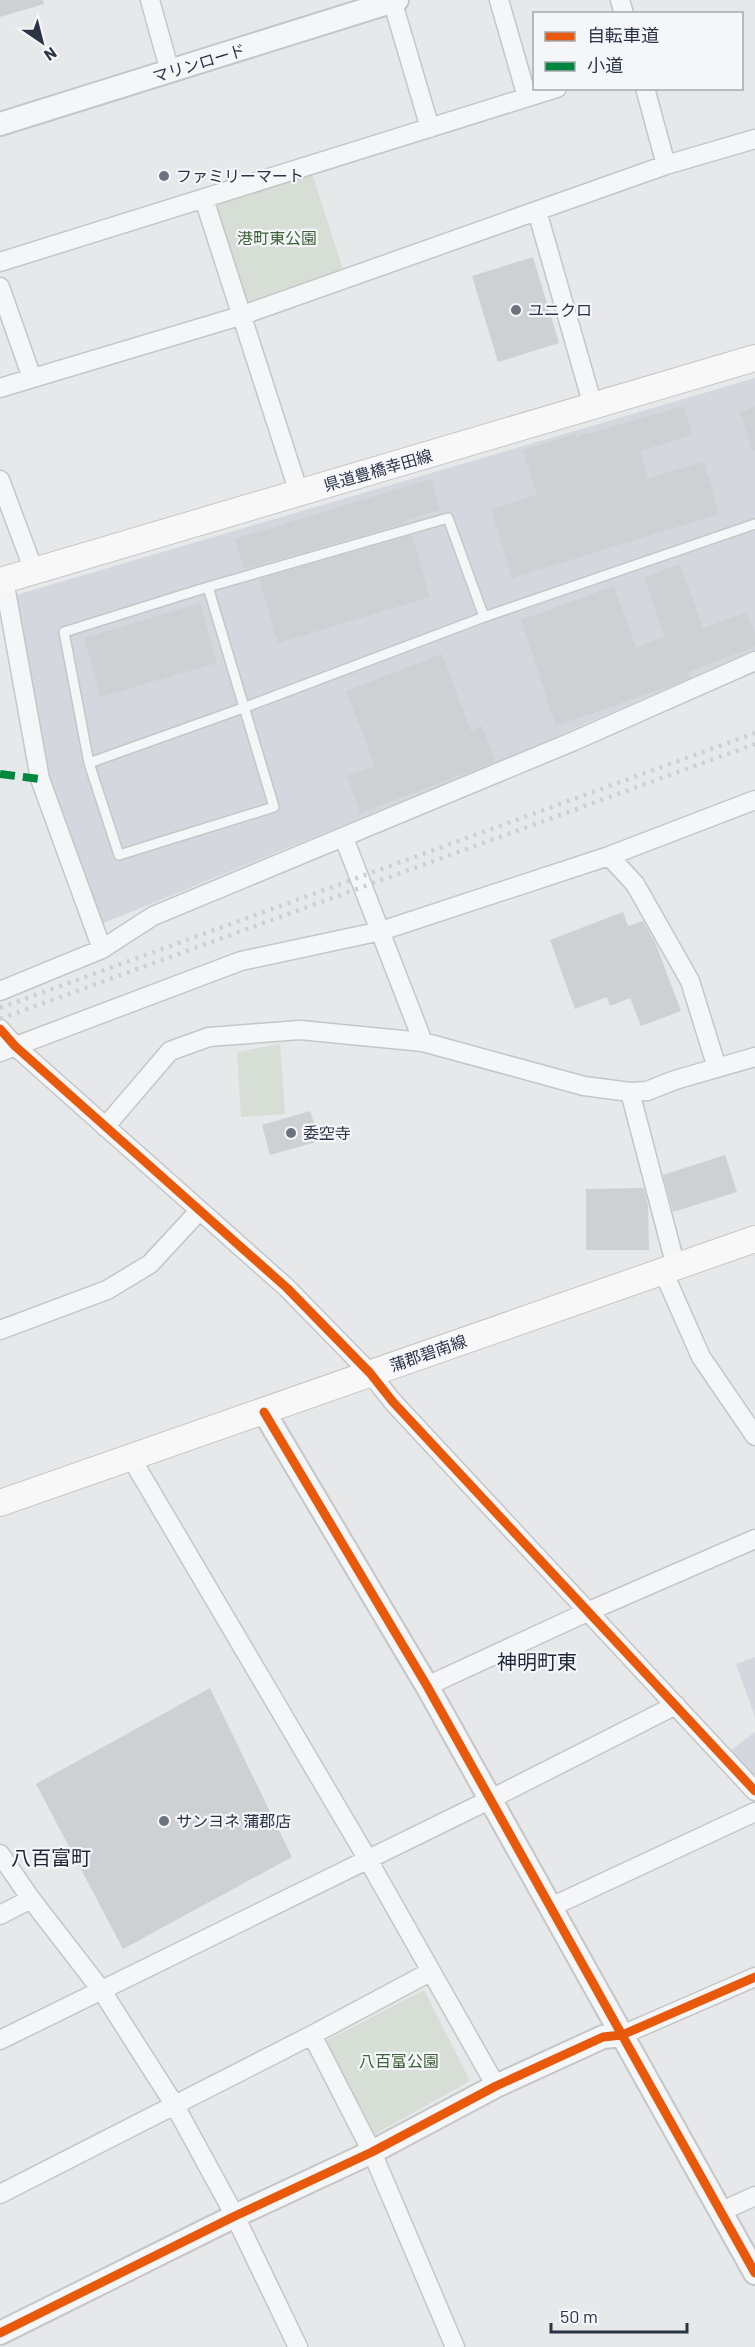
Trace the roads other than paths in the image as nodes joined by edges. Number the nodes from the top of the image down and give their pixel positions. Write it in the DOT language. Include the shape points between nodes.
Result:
graph roads {
  1 [pos="150,0"];
  2 [pos="394,0"];
  3 [pos="499,0"];
  4 [pos="170,72"];
  5 [pos="550,90"];
  6 [pos="646,90"];
  7 [pos="527,97"];
  8 [pos="0,124"];
  9 [pos="430,128"];
  10 [pos="755,139"];
  11 [pos="666,165"];
  12 [pos="204,199"];
  13 [pos="537,211"];
  14 [pos="0,262"];
  15 [pos="0,286"];
  16 [pos="240,316"];
  17 [pos="755,358"];
  18 [pos="32,378"];
  19 [pos="0,388"];
  20 [pos="593,406"];
  21 [pos="0,480"];
  22 [pos="298,493"];
  23 [pos="755,524"];
  24 [pos="34,571"];
  25 [pos="2,580"];
  26 [pos="208,587"];
  27 [pos="484,617"];
  28 [pos="755,661"];
  29 [pos="243,708"];
  30 [pos="88,763"];
  31 [pos="755,800"];
  32 [pos="344,838"];
  33 [pos="609,856"];
  34 [pos="381,931"];
  35 [pos="102,949"];
  36 [pos="0,991"];
  37 [pos="0,1029"];
  38 [pos="423,1042"];
  39 [pos="7,1049"];
  40 [pos="755,1057"];
  41 [pos="717,1068"];
  42 [pos="630,1092"];
  43 [pos="105,1127"];
  44 [pos="199,1211"];
  45 [pos="755,1239"];
  46 [pos="669,1269"];
  47 [pos="0,1329"];
  48 [pos="370,1373"];
  49 [pos="264,1412"];
  50 [pos="755,1436"];
  51 [pos="130,1456"];
  52 [pos="0,1503"];
  53 [pos="755,1539"];
  54 [pos="587,1612"];
  55 [pos="427,1686"];
  56 [pos="676,1705"];
  57 [pos="755,1791"];
  58 [pos="489,1800"];
  59 [pos="755,1812"];
  60 [pos="0,1854"];
  61 [pos="367,1858"];
  62 [pos="31,1899"];
  63 [pos="552,1907"];
  64 [pos="0,1915"];
  65 [pos="430,1972"];
  66 [pos="755,1977"];
  67 [pos="102,1991"];
  68 [pos="312,2035"];
  69 [pos="622,2035"];
  70 [pos="0,2040"];
  71 [pos="496,2086"];
  72 [pos="174,2104"];
  73 [pos="372,2152"];
  74 [pos="0,2194"];
  75 [pos="755,2196"];
  76 [pos="720,2212"];
  77 [pos="235,2216"];
  78 [pos="755,2273"];
  79 [pos="0,2333"];
  80 [pos="298,2347"];
  81 [pos="455,2347"];
  1 -- 4 [label="street"];
  2 -- 4 [label="street, マリンロード"];
  2 -- 9 [label="street"];
  3 -- 7 [label="street"];
  4 -- 8 [label="street, マリンロード"];
  5 -- 7 [label="street"];
  6 -- 11 [label="street"];
  7 -- 9 [label="street"];
  9 -- 12 [label="street"];
  10 -- 11 [label="street"];
  11 -- 13 [label="street"];
  12 -- 14 [label="street"];
  12 -- 16 [label="street"];
  13 -- 16 [label="street"];
  13 -- 20 [label="street"];
  15 -- 18 [label="street"];
  16 -- 18 [label="street"];
  16 -- 22 [label="street"];
  17 -- 20 [label="main road, 県道豊橋幸田線"];
  18 -- 19 [label="street"];
  20 -- 22 [label="main road, 県道豊橋幸田線"];
  21 -- 24 [label="street"];
  22 -- 24 [label="main road, 県道豊橋幸田線"];
  23 -- 27 [label="lane"];
  24 -- 25 [label="main road, 県道豊橋幸田線"];
  25 -- 35 [label="street" via="40,778"];
  26 -- 27 [label="lane" via="448,518"];
  26 -- 29 [label="lane"];
  26 -- 30 [label="lane" via="64,632"];
  27 -- 29 [label="lane"];
  28 -- 32 [label="street"];
  29 -- 30 [label="lane"];
  29 -- 30 [label="lane" via="274,807 119,855"];
  31 -- 33 [label="street"];
  32 -- 34 [label="street"];
  32 -- 35 [label="street" via="153,916"];
  33 -- 34 [label="street"];
  33 -- 41 [label="street" via="635,884 690,981"];
  34 -- 38 [label="street"];
  34 -- 39 [label="street" via="241,961"];
  35 -- 36 [label="street"];
  37 -- 39 [label="street"];
  38 -- 42 [label="street" via="584,1086"];
  38 -- 43 [label="street" via="300,1030 209,1037 170,1051"];
  39 -- 43 [label="street"];
  40 -- 41 [label="street"];
  41 -- 42 [label="street" via="647,1091"];
  42 -- 46 [label="street"];
  43 -- 44 [label="street"];
  44 -- 47 [label="street" via="150,1264 107,1290"];
  44 -- 48 [label="street" via="287,1288"];
  45 -- 46 [label="main road, 蒲郡碧南線"];
  46 -- 48 [label="main road, 蒲郡碧南線"];
  46 -- 50 [label="street" via="701,1357"];
  48 -- 49 [label="main road, 蒲郡碧南線"];
  48 -- 54 [label="street"];
  49 -- 51 [label="main road, 蒲郡碧南線"];
  49 -- 55 [label="street"];
  51 -- 52 [label="main road, 蒲郡碧南線"];
  51 -- 61 [label="street"];
  53 -- 54 [label="street"];
  54 -- 55 [label="street"];
  54 -- 56 [label="street"];
  55 -- 58 [label="street"];
  56 -- 57 [label="street"];
  56 -- 58 [label="street"];
  58 -- 61 [label="street"];
  58 -- 63 [label="street"];
  59 -- 63 [label="street"];
  60 -- 62 [label="street"];
  61 -- 65 [label="street"];
  61 -- 67 [label="street"];
  62 -- 64 [label="street"];
  62 -- 67 [label="street"];
  63 -- 69 [label="street"];
  65 -- 68 [label="street"];
  65 -- 71 [label="street"];
  66 -- 69 [label="street"];
  67 -- 70 [label="street"];
  67 -- 72 [label="street"];
  68 -- 72 [label="street"];
  68 -- 73 [label="street"];
  69 -- 71 [label="street" via="603,2037"];
  69 -- 76 [label="street"];
  71 -- 73 [label="street"];
  72 -- 74 [label="street"];
  72 -- 77 [label="street"];
  73 -- 77 [label="street"];
  73 -- 81 [label="street"];
  75 -- 76 [label="street"];
  76 -- 78 [label="street"];
  77 -- 79 [label="street"];
  77 -- 80 [label="street"];
}
